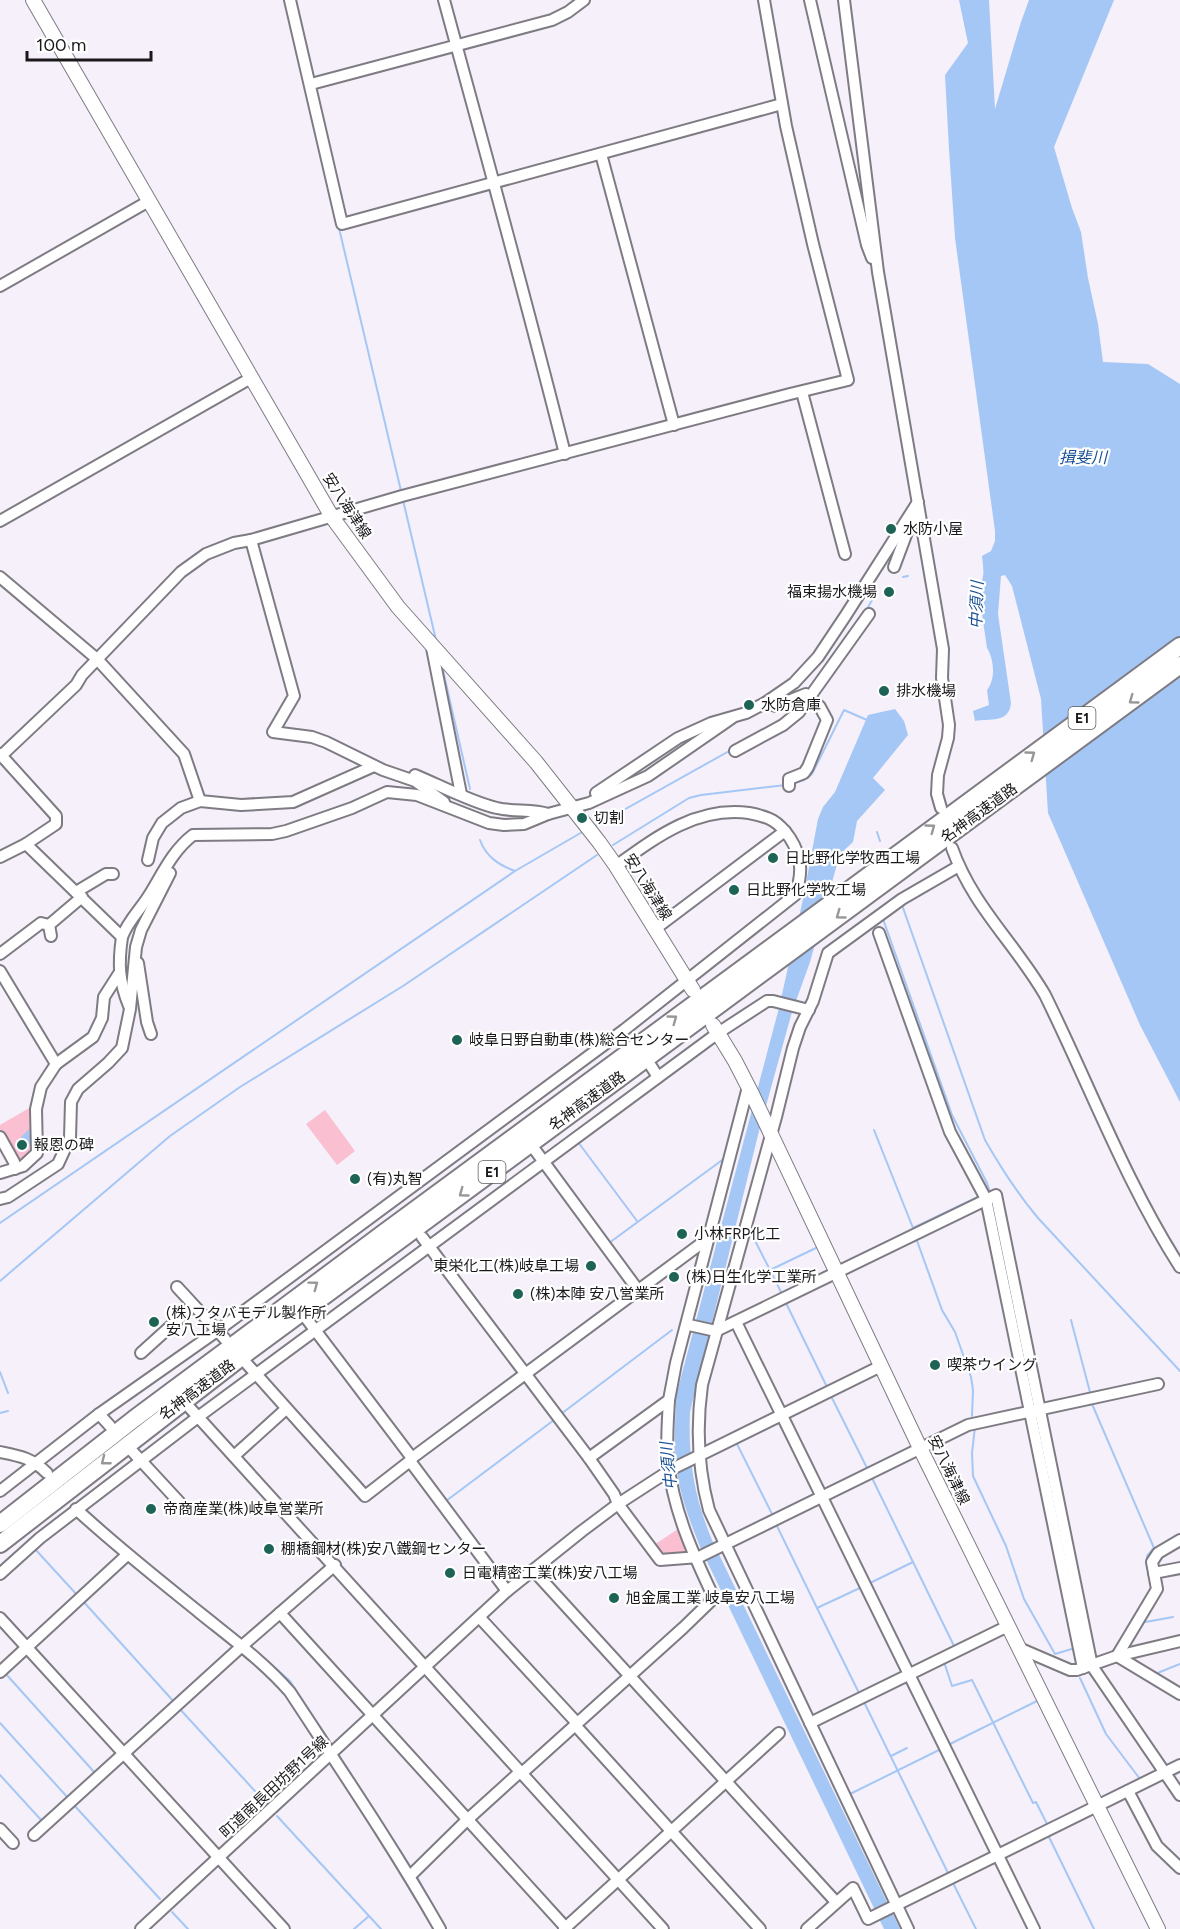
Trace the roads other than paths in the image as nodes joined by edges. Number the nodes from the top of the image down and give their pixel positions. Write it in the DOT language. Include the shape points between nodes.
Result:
graph roads {
  1 [pos="33,0"];
  2 [pos="290,0"];
  3 [pos="444,0"];
  4 [pos="584,0"];
  5 [pos="764,0"];
  6 [pos="810,0"];
  7 [pos="844,0"];
  8 [pos="456,46"];
  9 [pos="310,84"];
  10 [pos="783,104"];
  11 [pos="601,154"];
  12 [pos="495,182"];
  13 [pos="148,201"];
  14 [pos="878,272"];
  15 [pos="0,286"];
  16 [pos="251,378"];
  17 [pos="802,392"];
  18 [pos="674,425"];
  19 [pos="565,454"];
  20 [pos="918,502"];
  21 [pos="332,517"];
  22 [pos="0,521"];
  23 [pos="251,540"];
  24 [pos="845,554"];
  25 [pos="894,567"];
  26 [pos="0,577"];
  27 [pos="869,614"];
  28 [pos="1180,646"];
  29 [pos="432,648"];
  30 [pos="97,659"];
  31 [pos="1180,665"];
  32 [pos="810,697"];
  33 [pos="765,703"];
  34 [pos="735,751"];
  35 [pos="1,754"];
  36 [pos="379,768"];
  37 [pos="789,786"];
  38 [pos="461,794"];
  39 [pos="986,798"];
  40 [pos="200,801"];
  41 [pos="448,806"];
  42 [pos="572,808"];
  43 [pos="941,808"];
  44 [pos="548,814"];
  45 [pos="785,831"];
  46 [pos="26,844"];
  47 [pos="952,848"];
  48 [pos="178,850"];
  49 [pos="0,857"];
  50 [pos="148,860"];
  51 [pos="616,866"];
  52 [pos="959,866"];
  53 [pos="113,874"];
  54 [pos="79,894"];
  55 [pos="655,929"];
  56 [pos="879,933"];
  57 [pos="122,937"];
  58 [pos="136,947"];
  59 [pos="0,954"];
  60 [pos="0,971"];
  61 [pos="120,972"];
  62 [pos="690,984"];
  63 [pos="130,1009"];
  64 [pos="806,1009"];
  65 [pos="716,1029"];
  66 [pos="624,1030"];
  67 [pos="151,1034"];
  68 [pos="631,1040"];
  69 [pos="56,1064"];
  70 [pos="651,1066"];
  71 [pos="658,1077"];
  72 [pos="750,1090"];
  73 [pos="508,1115"];
  74 [pos="516,1125"];
  75 [pos="769,1131"];
  76 [pos="0,1137"];
  77 [pos="535,1150"];
  78 [pos="544,1161"];
  79 [pos="15,1169"];
  80 [pos="0,1173"];
  81 [pos="0,1199"];
  82 [pos="986,1199"];
  83 [pos="710,1237"];
  84 [pos="425,1241"];
  85 [pos="1180,1267"];
  86 [pos="836,1272"];
  87 [pos="177,1287"];
  88 [pos="639,1290"];
  89 [pos="194,1306"];
  90 [pos="306,1318"];
  91 [pos="736,1322"];
  92 [pos="689,1325"];
  93 [pos="314,1331"];
  94 [pos="715,1332"];
  95 [pos="221,1335"];
  96 [pos="141,1353"];
  97 [pos="247,1364"];
  98 [pos="881,1366"];
  99 [pos="525,1374"];
  100 [pos="255,1375"];
  101 [pos="1158,1384"];
  102 [pos="669,1400"];
  103 [pos="189,1407"];
  104 [pos="286,1409"];
  105 [pos="1034,1411"];
  106 [pos="99,1414"];
  107 [pos="781,1415"];
  108 [pos="198,1417"];
  109 [pos="134,1419"];
  110 [pos="110,1426"];
  111 [pos="920,1448"];
  112 [pos="132,1451"];
  113 [pos="0,1452"];
  114 [pos="234,1456"];
  115 [pos="698,1456"];
  116 [pos="589,1458"];
  117 [pos="411,1460"];
  118 [pos="140,1461"];
  119 [pos="36,1462"];
  120 [pos="671,1470"];
  121 [pos="47,1473"];
  122 [pos="0,1491"];
  123 [pos="821,1496"];
  124 [pos="71,1498"];
  125 [pos="181,1504"];
  126 [pos="618,1504"];
  127 [pos="78,1508"];
  128 [pos="0,1518"];
  129 [pos="0,1524"];
  130 [pos="1180,1540"];
  131 [pos="1,1543"];
  132 [pos="722,1545"];
  133 [pos="127,1555"];
  134 [pos="697,1558"];
  135 [pos="335,1565"];
  136 [pos="1180,1568"];
  137 [pos="533,1570"];
  138 [pos="1154,1573"];
  139 [pos="0,1574"];
  140 [pos="507,1591"];
  141 [pos="280,1613"];
  142 [pos="0,1618"];
  143 [pos="480,1618"];
  144 [pos="1008,1626"];
  145 [pos="1180,1641"];
  146 [pos="242,1646"];
  147 [pos="26,1647"];
  148 [pos="1021,1649"];
  149 [pos="1117,1656"];
  150 [pos="426,1667"];
  151 [pos="1088,1667"];
  152 [pos="0,1672"];
  153 [pos="909,1673"];
  154 [pos="629,1676"];
  155 [pos="1180,1694"];
  156 [pos="374,1716"];
  157 [pos="810,1723"];
  158 [pos="576,1724"];
  159 [pos="779,1733"];
  160 [pos="123,1753"];
  161 [pos="331,1755"];
  162 [pos="1180,1765"];
  163 [pos="521,1773"];
  164 [pos="1165,1773"];
  165 [pos="726,1782"];
  166 [pos="1128,1791"];
  167 [pos="1180,1795"];
  168 [pos="1098,1807"];
  169 [pos="467,1820"];
  170 [pos="0,1829"];
  171 [pos="672,1831"];
  172 [pos="34,1835"];
  173 [pos="13,1843"];
  174 [pos="998,1855"];
  175 [pos="219,1858"];
  176 [pos="1180,1868"];
  177 [pos="410,1876"];
  178 [pos="617,1880"];
  179 [pos="836,1902"];
  180 [pos="894,1906"];
  181 [pos="566,1928"];
  182 [pos="141,1929"];
  183 [pos="284,1929"];
  184 [pos="440,1929"];
  185 [pos="663,1929"];
  186 [pos="760,1929"];
  187 [pos="807,1929"];
  188 [pos="908,1929"];
  189 [pos="1034,1929"];
  190 [pos="1158,1929"];
  1 -- 13 [label="main road, 安八海津線"];
  2 -- 9 [label="street"];
  3 -- 8 [label="street"];
  4 -- 8 [label="street" via="552,20"];
  5 -- 10 [label="street"];
  6 -- 14 [label="street" via="867,245"];
  7 -- 14 [label="street"];
  8 -- 9 [label="street"];
  8 -- 12 [label="street"];
  9 -- 12 [label="street" via="342,224"];
  10 -- 11 [label="street"];
  10 -- 17 [label="street" via="848,380"];
  11 -- 12 [label="street"];
  11 -- 18 [label="street"];
  12 -- 19 [label="street"];
  13 -- 15 [label="street"];
  13 -- 16 [label="main road, 安八海津線"];
  14 -- 20 [label="street"];
  16 -- 21 [label="main road, 安八海津線"];
  16 -- 22 [label="street"];
  17 -- 18 [label="street"];
  17 -- 24 [label="street"];
  18 -- 19 [label="street"];
  19 -- 21 [label="street"];
  20 -- 25 [label="street"];
  20 -- 33 [label="street" via="818,657 794,683"];
  20 -- 43 [label="street" via="943,650 942,678 949,725 938,775"];
  21 -- 23 [label="street"];
  21 -- 29 [label="main road, 安八海津線"];
  23 -- 30 [label="street" via="206,554 181,572"];
  23 -- 36 [label="street" via="294,696 273,732 312,737"];
  26 -- 30 [label="street"];
  27 -- 32 [label="street"];
  39 -- 28 [label="highway, 名神高速道路 / E1, one-way"];
  29 -- 38 [label="street"];
  29 -- 42 [label="main road, 安八海津線" via="536,762"];
  30 -- 35 [label="street" via="76,685"];
  30 -- 40 [label="street" via="184,754"];
  31 -- 39 [label="highway, 名神高速道路 / E1, one-way"];
  32 -- 33 [label="street" via="802,694 776,706"];
  32 -- 34 [label="street" via="783,725"];
  32 -- 37 [label="street" via="827,720 808,767 789,779"];
  33 -- 42 [label="street" via="678,738"];
  35 -- 46 [label="street" via="56,816 56,824"];
  36 -- 38 [label="street" via="406,772"];
  36 -- 40 [label="street" via="293,802 241,805"];
  36 -- 41 [label="street" via="414,781"];
  38 -- 44 [label="street" via="494,808"];
  109 -- 39 [label="highway, 名神高速道路 / E1, one-way"];
  39 -- 131 [label="highway, 名神高速道路 / E1, one-way" via="244,1355"];
  40 -- 50 [label="street" via="181,808 162,823 153,838"];
  41 -- 44 [label="street" via="473,818 504,825 524,824"];
  41 -- 48 [label="street" via="417,795 387,792 286,831 193,835"];
  42 -- 44 [label="street"];
  42 -- 51 [label="main road, 安八海津線"];
  45 -- 51 [label="street" via="766,817 712,813 691,819"];
  45 -- 55 [label="street"];
  45 -- 62 [label="street" via="800,857 800,882 795,895"];
  46 -- 49 [label="street"];
  46 -- 54 [label="street"];
  47 -- 52 [label="street"];
  48 -- 57 [label="street"];
  48 -- 58 [label="street"];
  51 -- 55 [label="main road, 安八海津線"];
  52 -- 64 [label="street" via="903,899 828,953"];
  52 -- 85 [label="street" via="972,892 1045,995 1114,1149"];
  53 -- 54 [label="street" via="106,874"];
  54 -- 57 [label="street"];
  54 -- 59 [label="street" via="50,931 41,923"];
  55 -- 62 [label="main road, 安八海津線"];
  56 -- 82 [label="street" via="950,1132"];
  57 -- 61 [label="street"];
  58 -- 63 [label="street"];
  58 -- 67 [label="street"];
  60 -- 69 [label="street"];
  61 -- 63 [label="street"];
  61 -- 69 [label="street" via="104,997 102,1018 93,1037"];
  62 -- 66 [label="street"];
  63 -- 81 [label="street" via="122,1048 78,1089 71,1102 70,1138 58,1164"];
  64 -- 65 [label="street" via="773,1000"];
  64 -- 75 [label="street"];
  65 -- 71 [label="street"];
  65 -- 72 [label="main road, 安八海津線"];
  66 -- 68 [label="street"];
  66 -- 73 [label="street"];
  69 -- 79 [label="street" via="41,1087 36,1109 37,1153"];
  70 -- 71 [label="street"];
  71 -- 78 [label="street"];
  72 -- 75 [label="main road, 安八海津線"];
  72 -- 83 [label="street"];
  73 -- 74 [label="street"];
  73 -- 95 [label="street" via="398,1204"];
  75 -- 86 [label="main road, 安八海津線"];
  75 -- 94 [label="street"];
  76 -- 79 [label="street"];
  77 -- 78 [label="street"];
  78 -- 84 [label="street"];
  78 -- 88 [label="street"];
  79 -- 80 [label="street"];
  82 -- 86 [label="street"];
  82 -- 105 [label="street" via="996,1195"];
  83 -- 88 [label="street"];
  83 -- 102 [label="street"];
  84 -- 93 [label="street"];
  84 -- 99 [label="street"];
  86 -- 91 [label="street"];
  86 -- 98 [label="main road, 安八海津線"];
  87 -- 89 [label="street"];
  88 -- 99 [label="street"];
  89 -- 95 [label="street"];
  89 -- 96 [label="street"];
  90 -- 93 [label="street"];
  91 -- 94 [label="street"];
  91 -- 107 [label="street"];
  92 -- 94 [label="street"];
  93 -- 100 [label="street"];
  93 -- 117 [label="street"];
  94 -- 115 [label="street" via="700,1395"];
  95 -- 106 [label="street" via="164,1377"];
  97 -- 100 [label="street"];
  98 -- 107 [label="street, 町道南長田坊野1号線"];
  98 -- 111 [label="main road, 安八海津線"];
  99 -- 116 [label="street"];
  99 -- 117 [label="street"];
  100 -- 104 [label="street"];
  100 -- 108 [label="street"];
  101 -- 105 [label="street"];
  102 -- 116 [label="street"];
  102 -- 120 [label="street"];
  103 -- 108 [label="street"];
  104 -- 114 [label="street"];
  104 -- 117 [label="street" via="365,1496"];
  105 -- 111 [label="street" via="968,1425"];
  105 -- 151 [label="street"];
  106 -- 110 [label="street"];
  106 -- 119 [label="street"];
  107 -- 115 [label="street, 町道南長田坊野1号線"];
  107 -- 123 [label="street"];
  108 -- 114 [label="street"];
  108 -- 118 [label="street"];
  109 -- 128 [label="highway"];
  109 -- 129 [label="highway, 名神高速道路 / E1"];
  111 -- 123 [label="street"];
  111 -- 144 [label="main road, 安八海津線"];
  112 -- 118 [label="street"];
  113 -- 119 [label="street"];
  114 -- 135 [label="street"];
  115 -- 120 [label="street, 町道南長田坊野1号線"];
  115 -- 132 [label="street" via="709,1510"];
  116 -- 126 [label="street"];
  117 -- 140 [label="street"];
  118 -- 125 [label="street"];
  118 -- 127 [label="street"];
  119 -- 121 [label="street"];
  119 -- 122 [label="street"];
  120 -- 126 [label="street, 町道南長田坊野1号線"];
  120 -- 134 [label="street" via="676,1507"];
  123 -- 132 [label="street"];
  123 -- 153 [label="street"];
  124 -- 127 [label="street"];
  126 -- 134 [label="street" via="660,1560"];
  126 -- 137 [label="street, 町道南長田坊野1号線"];
  127 -- 133 [label="street"];
  127 -- 139 [label="street"];
  130 -- 138 [label="street" via="1158,1553 1152,1562"];
  132 -- 134 [label="street"];
  132 -- 157 [label="street"];
  133 -- 146 [label="street"];
  133 -- 147 [label="street"];
  134 -- 154 [label="street" via="714,1598"];
  135 -- 141 [label="street"];
  135 -- 150 [label="street"];
  136 -- 138 [label="street"];
  137 -- 140 [label="street, 町道南長田坊野1号線"];
  137 -- 154 [label="street"];
  138 -- 149 [label="street" via="1157,1589"];
  140 -- 143 [label="street, 町道南長田坊野1号線"];
  141 -- 146 [label="street"];
  141 -- 156 [label="street"];
  142 -- 147 [label="street"];
  143 -- 150 [label="street, 町道南長田坊野1号線"];
  143 -- 158 [label="street"];
  144 -- 148 [label="main road, 安八海津線"];
  144 -- 153 [label="street"];
  145 -- 149 [label="street"];
  146 -- 160 [label="street"];
  146 -- 161 [label="street" via="290,1692"];
  147 -- 152 [label="street"];
  147 -- 160 [label="street"];
  148 -- 151 [label="street" via="1070,1670"];
  148 -- 168 [label="main road, 安八海津線"];
  149 -- 151 [label="street"];
  149 -- 155 [label="street"];
  150 -- 156 [label="street, 町道南長田坊野1号線"];
  150 -- 163 [label="street"];
  151 -- 164 [label="street"];
  153 -- 157 [label="street"];
  153 -- 174 [label="street"];
  154 -- 158 [label="street"];
  154 -- 165 [label="street"];
  156 -- 161 [label="street, 町道南長田坊野1号線"];
  156 -- 169 [label="street"];
  157 -- 180 [label="street"];
  158 -- 163 [label="street"];
  158 -- 171 [label="street"];
  159 -- 165 [label="street"];
  160 -- 172 [label="street"];
  160 -- 175 [label="street"];
  161 -- 175 [label="street, 町道南長田坊野1号線"];
  161 -- 177 [label="street"];
  162 -- 164 [label="street"];
  163 -- 169 [label="street"];
  163 -- 178 [label="street"];
  164 -- 166 [label="street"];
  164 -- 167 [label="street"];
  165 -- 171 [label="street"];
  165 -- 179 [label="street"];
  166 -- 168 [label="street"];
  166 -- 176 [label="street" via="1157,1846"];
  168 -- 174 [label="street"];
  168 -- 190 [label="main road, 安八海津線"];
  169 -- 177 [label="street"];
  169 -- 181 [label="street"];
  170 -- 173 [label="street"];
  171 -- 178 [label="street"];
  171 -- 186 [label="street"];
  174 -- 180 [label="street"];
  174 -- 189 [label="street"];
  175 -- 182 [label="street, 町道南長田坊野1号線"];
  175 -- 183 [label="street"];
  177 -- 184 [label="street"];
  178 -- 181 [label="street"];
  178 -- 185 [label="street"];
  179 -- 180 [label="street" via="853,1888 868,1919"];
  179 -- 187 [label="street"];
  180 -- 188 [label="street"];
}
